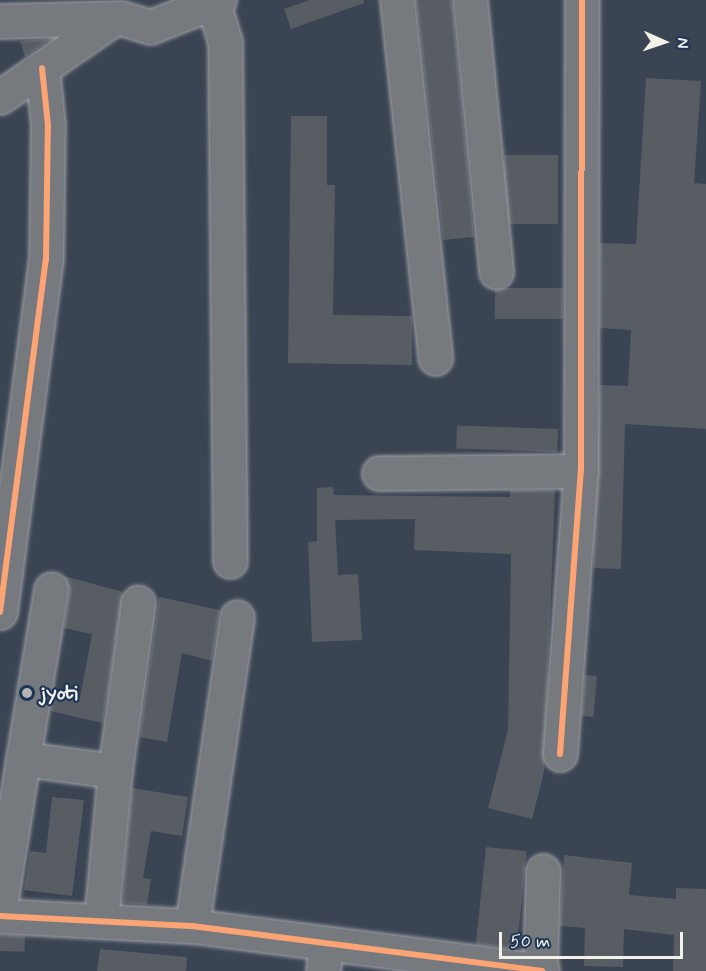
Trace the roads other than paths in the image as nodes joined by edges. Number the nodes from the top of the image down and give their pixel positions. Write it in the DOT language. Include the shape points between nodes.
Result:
graph roads {
  1 [pos="397,0"];
  2 [pos="470,0"];
  3 [pos="582,0"];
  4 [pos="216,1"];
  5 [pos="59,10"];
  6 [pos="124,12"];
  7 [pos="0,21"];
  8 [pos="42,68"];
  9 [pos="0,97"];
  10 [pos="496,272"];
  11 [pos="435,358"];
  12 [pos="580,471"];
  13 [pos="379,473"];
  14 [pos="230,561"];
  15 [pos="51,589"];
  16 [pos="138,603"];
  17 [pos="0,612"];
  18 [pos="237,617"];
  19 [pos="560,754"];
  20 [pos="23,759"];
  21 [pos="115,771"];
  22 [pos="543,871"];
  23 [pos="0,906"];
  24 [pos="0,916"];
  25 [pos="101,921"];
  26 [pos="192,926"];
  27 [pos="324,957"];
  28 [pos="541,971"];
  1 -- 11 [label="street"];
  2 -- 10 [label="street"];
  3 -- 12 [label="street"];
  4 -- 6 [label="street" via="150,27"];
  4 -- 14 [label="street" via="225,42"];
  5 -- 6 [label="street"];
  5 -- 7 [label="street"];
  6 -- 8 [label="street"];
  8 -- 9 [label="street"];
  8 -- 17 [label="street" via="48,125 46,260"];
  12 -- 13 [label="street"];
  12 -- 19 [label="street"];
  15 -- 20 [label="street"];
  16 -- 21 [label="street"];
  18 -- 26 [label="street"];
  20 -- 21 [label="street"];
  20 -- 23 [label="street"];
  21 -- 25 [label="street"];
  22 -- 28 [label="street"];
  24 -- 25 [label="street"];
  25 -- 26 [label="street"];
  26 -- 27 [label="street"];
  27 -- 28 [label="street"];
}
